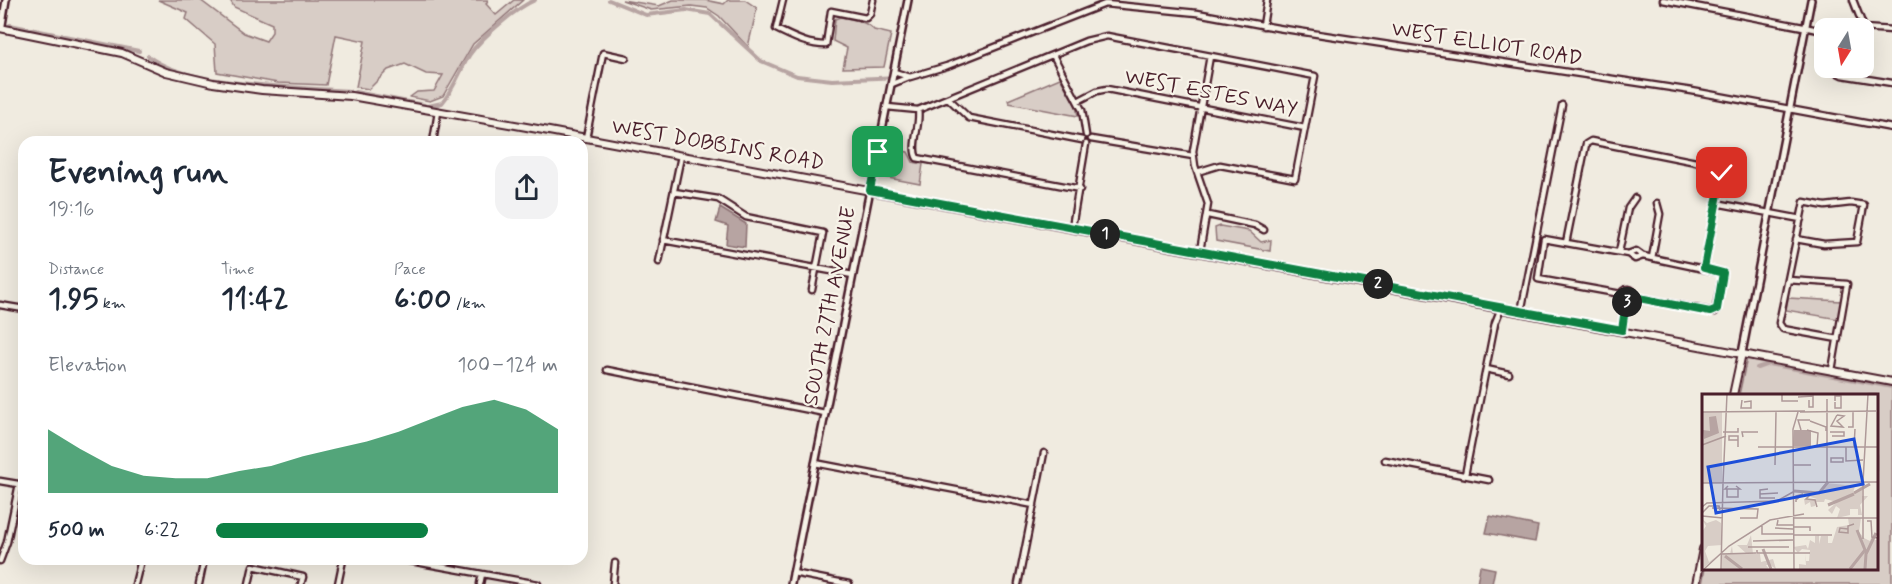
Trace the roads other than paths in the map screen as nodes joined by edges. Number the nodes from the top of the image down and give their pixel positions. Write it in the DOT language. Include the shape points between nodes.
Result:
graph roads {
  1 [pos="6,0"];
  2 [pos="783,0"];
  3 [pos="873,0"];
  4 [pos="908,0"];
  5 [pos="1267,0"];
  6 [pos="1663,0"];
  7 [pos="1811,0"];
  8 [pos="1852,0"];
  9 [pos="1859,18"];
  10 [pos="1,26"];
  11 [pos="1263,26"];
  12 [pos="1805,27"];
  13 [pos="1814,29"];
  14 [pos="1874,29"];
  15 [pos="1892,30"];
  16 [pos="0,37"];
  17 [pos="1053,55"];
  18 [pos="1210,56"];
  19 [pos="626,58"];
  20 [pos="910,77"];
  21 [pos="893,78"];
  22 [pos="1861,78"];
  23 [pos="1892,83"];
  24 [pos="948,98"];
  25 [pos="1078,101"];
  26 [pos="1562,105"];
  27 [pos="887,107"];
  28 [pos="1789,107"];
  29 [pos="1200,108"];
  30 [pos="918,110"];
  31 [pos="438,112"];
  32 [pos="1305,128"];
  33 [pos="1892,128"];
  34 [pos="1086,135"];
  35 [pos="434,136"];
  36 [pos="575,136"];
  37 [pos="586,136"];
  38 [pos="588,138"];
  39 [pos="1091,139"];
  40 [pos="1084,142"];
  41 [pos="681,156"];
  42 [pos="1193,156"];
  43 [pos="1197,172"];
  44 [pos="1080,189"];
  45 [pos="870,190"];
  46 [pos="674,192"];
  47 [pos="1635,198"];
  48 [pos="1716,202"];
  49 [pos="1657,203"];
  50 [pos="1770,213"];
  51 [pos="1208,215"];
  52 [pos="1801,219"];
  53 [pos="1072,227"];
  54 [pos="1264,230"];
  55 [pos="1796,239"];
  56 [pos="663,240"];
  57 [pos="1566,243"];
  58 [pos="1200,251"];
  59 [pos="1619,252"];
  60 [pos="1652,258"];
  61 [pos="659,262"];
  62 [pos="817,268"];
  63 [pos="1704,268"];
  64 [pos="853,275"];
  65 [pos="1788,280"];
  66 [pos="812,290"];
  67 [pos="1622,294"];
  68 [pos="1634,297"];
  69 [pos="1626,302"];
  70 [pos="0,305"];
  71 [pos="18,308"];
  72 [pos="1501,308"];
  73 [pos="1521,312"];
  74 [pos="1622,330"];
  75 [pos="1838,339"];
  76 [pos="1742,352"];
  77 [pos="1486,369"];
  78 [pos="607,370"];
  79 [pos="1832,370"];
  80 [pos="1509,374"];
  81 [pos="1892,382"];
  82 [pos="1733,394"];
  83 [pos="825,413"];
  84 [pos="1044,453"];
  85 [pos="1385,460"];
  86 [pos="815,463"];
  87 [pos="1466,476"];
  88 [pos="1489,480"];
  89 [pos="0,481"];
  90 [pos="18,484"];
  91 [pos="18,501"];
  92 [pos="1034,505"];
  93 [pos="1702,554"];
  94 [pos="0,559"];
  95 [pos="615,563"];
  96 [pos="140,565"];
  97 [pos="203,565"];
  98 [pos="342,565"];
  99 [pos="432,565"];
  100 [pos="793,573"];
  101 [pos="482,574"];
  102 [pos="135,584"];
  103 [pos="199,584"];
  104 [pos="249,584"];
  105 [pos="301,584"];
  106 [pos="338,584"];
  107 [pos="480,584"];
  108 [pos="538,584"];
  109 [pos="613,584"];
  110 [pos="791,584"];
  111 [pos="849,584"];
  112 [pos="1018,584"];
  113 [pos="1696,584"];
  1 -- 10 [label="street"];
  2 -- 3 [label="street" via="776,29 800,41 826,45 831,11 868,17"];
  4 -- 21 [label="street, SOUTH 27TH AVENUE"];
  5 -- 11 [label="street"];
  6 -- 12 [label="street"];
  7 -- 12 [label="street"];
  8 -- 9 [label="street"];
  10 -- 16 [label="main road"];
  10 -- 31 [label="main road, WEST DOBBINS ROAD" via="122,52 166,72 201,81 250,89 344,95"];
  11 -- 20 [label="street, WEST ELLIOT ROAD" via="1185,11 1105,4"];
  11 -- 28 [label="street, WEST ELLIOT ROAD"];
  12 -- 13 [label="street"];
  12 -- 28 [label="street"];
  14 -- 15 [label="street"];
  17 -- 18 [label="street" via="1107,36"];
  17 -- 24 [label="street"];
  17 -- 25 [label="street"];
  18 -- 29 [label="street"];
  18 -- 32 [label="street" via="1315,76"];
  19 -- 37 [label="street" via="603,53"];
  20 -- 21 [label="street"];
  20 -- 21 [label="street, WEST ELLIOT ROAD"];
  21 -- 27 [label="street, SOUTH 27TH AVENUE"];
  22 -- 23 [label="street"];
  24 -- 30 [label="street"];
  24 -- 40 [label="street" via="969,118"];
  25 -- 29 [label="street, WEST ESTES WAY" via="1107,89"];
  25 -- 34 [label="street"];
  26 -- 73 [label="street"];
  27 -- 30 [label="street"];
  27 -- 45 [label="street, SOUTH 27TH AVENUE"];
  28 -- 33 [label="street, WEST ELLIOT ROAD"];
  28 -- 50 [label="street"];
  29 -- 32 [label="street, WEST ESTES WAY"];
  29 -- 42 [label="street"];
  30 -- 44 [label="street" via="914,156"];
  31 -- 35 [label="street"];
  31 -- 36 [label="main road, WEST DOBBINS ROAD"];
  32 -- 43 [label="street" via="1296,179 1220,165"];
  34 -- 39 [label="street"];
  34 -- 40 [label="street"];
  38 -- 41 [label="main road, WEST DOBBINS ROAD"];
  39 -- 40 [label="street"];
  39 -- 42 [label="street"];
  40 -- 44 [label="street"];
  41 -- 45 [label="main road, WEST DOBBINS ROAD"];
  41 -- 46 [label="street"];
  42 -- 43 [label="street"];
  43 -- 51 [label="street" via="1207,197"];
  44 -- 53 [label="street"];
  45 -- 53 [label="main road, WEST DOBBINS ROAD"];
  45 -- 64 [label="street, SOUTH 27TH AVENUE"];
  46 -- 56 [label="street"];
  46 -- 62 [label="street" via="718,199 746,217 823,233"];
  47 -- 59 [label="street" via="1628,208"];
  48 -- 50 [label="street"];
  48 -- 57 [label="street" via="1722,168 1587,142"];
  48 -- 63 [label="street"];
  49 -- 60 [label="street" via="1660,214"];
  50 -- 52 [label="street"];
  50 -- 76 [label="street"];
  51 -- 54 [label="street"];
  51 -- 58 [label="street"];
  52 -- 55 [label="street"];
  52 -- 55 [label="street" via="1804,202 1864,205 1857,242 1824,244"];
  53 -- 58 [label="main road, WEST DOBBINS ROAD"];
  55 -- 65 [label="street"];
  56 -- 61 [label="street"];
  56 -- 62 [label="street"];
  57 -- 59 [label="street"];
  57 -- 67 [label="street" via="1544,239 1538,279"];
  58 -- 72 [label="main road, WEST DOBBINS ROAD"];
  59 -- 60 [label="street" via="1635,259"];
  60 -- 63 [label="street"];
  62 -- 64 [label="street"];
  62 -- 66 [label="street"];
  63 -- 68 [label="street" via="1723,273 1715,312"];
  64 -- 83 [label="street, SOUTH 27TH AVENUE"];
  65 -- 75 [label="street" via="1780,327"];
  65 -- 75 [label="street" via="1847,284"];
  67 -- 68 [label="street" via="1629,289"];
  67 -- 69 [label="street"];
  68 -- 69 [label="street"];
  69 -- 74 [label="street"];
  70 -- 71 [label="street"];
  72 -- 73 [label="main road, WEST DOBBINS ROAD"];
  72 -- 77 [label="street"];
  73 -- 74 [label="main road, WEST DOBBINS ROAD"];
  74 -- 76 [label="main road, WEST DOBBINS ROAD"];
  75 -- 79 [label="street"];
  76 -- 79 [label="main road, WEST DOBBINS ROAD"];
  76 -- 82 [label="main road"];
  77 -- 80 [label="street"];
  77 -- 87 [label="street"];
  78 -- 83 [label="street"];
  79 -- 81 [label="main road, WEST DOBBINS ROAD"];
  83 -- 86 [label="street, SOUTH 27TH AVENUE"];
  84 -- 92 [label="street"];
  85 -- 87 [label="street"];
  86 -- 92 [label="street"];
  86 -- 100 [label="street, SOUTH 27TH AVENUE"];
  87 -- 88 [label="street"];
  89 -- 90 [label="street"];
  91 -- 94 [label="street"];
  92 -- 112 [label="street"];
  93 -- 113 [label="main road"];
  95 -- 109 [label="street"];
  96 -- 102 [label="street"];
  97 -- 103 [label="street"];
  98 -- 106 [label="street"];
  99 -- 101 [label="street"];
  100 -- 110 [label="street, SOUTH 27TH AVENUE"];
  100 -- 111 [label="street"];
  101 -- 107 [label="street"];
  101 -- 108 [label="street"];
  104 -- 105 [label="street" via="253,566 303,577"];
}
